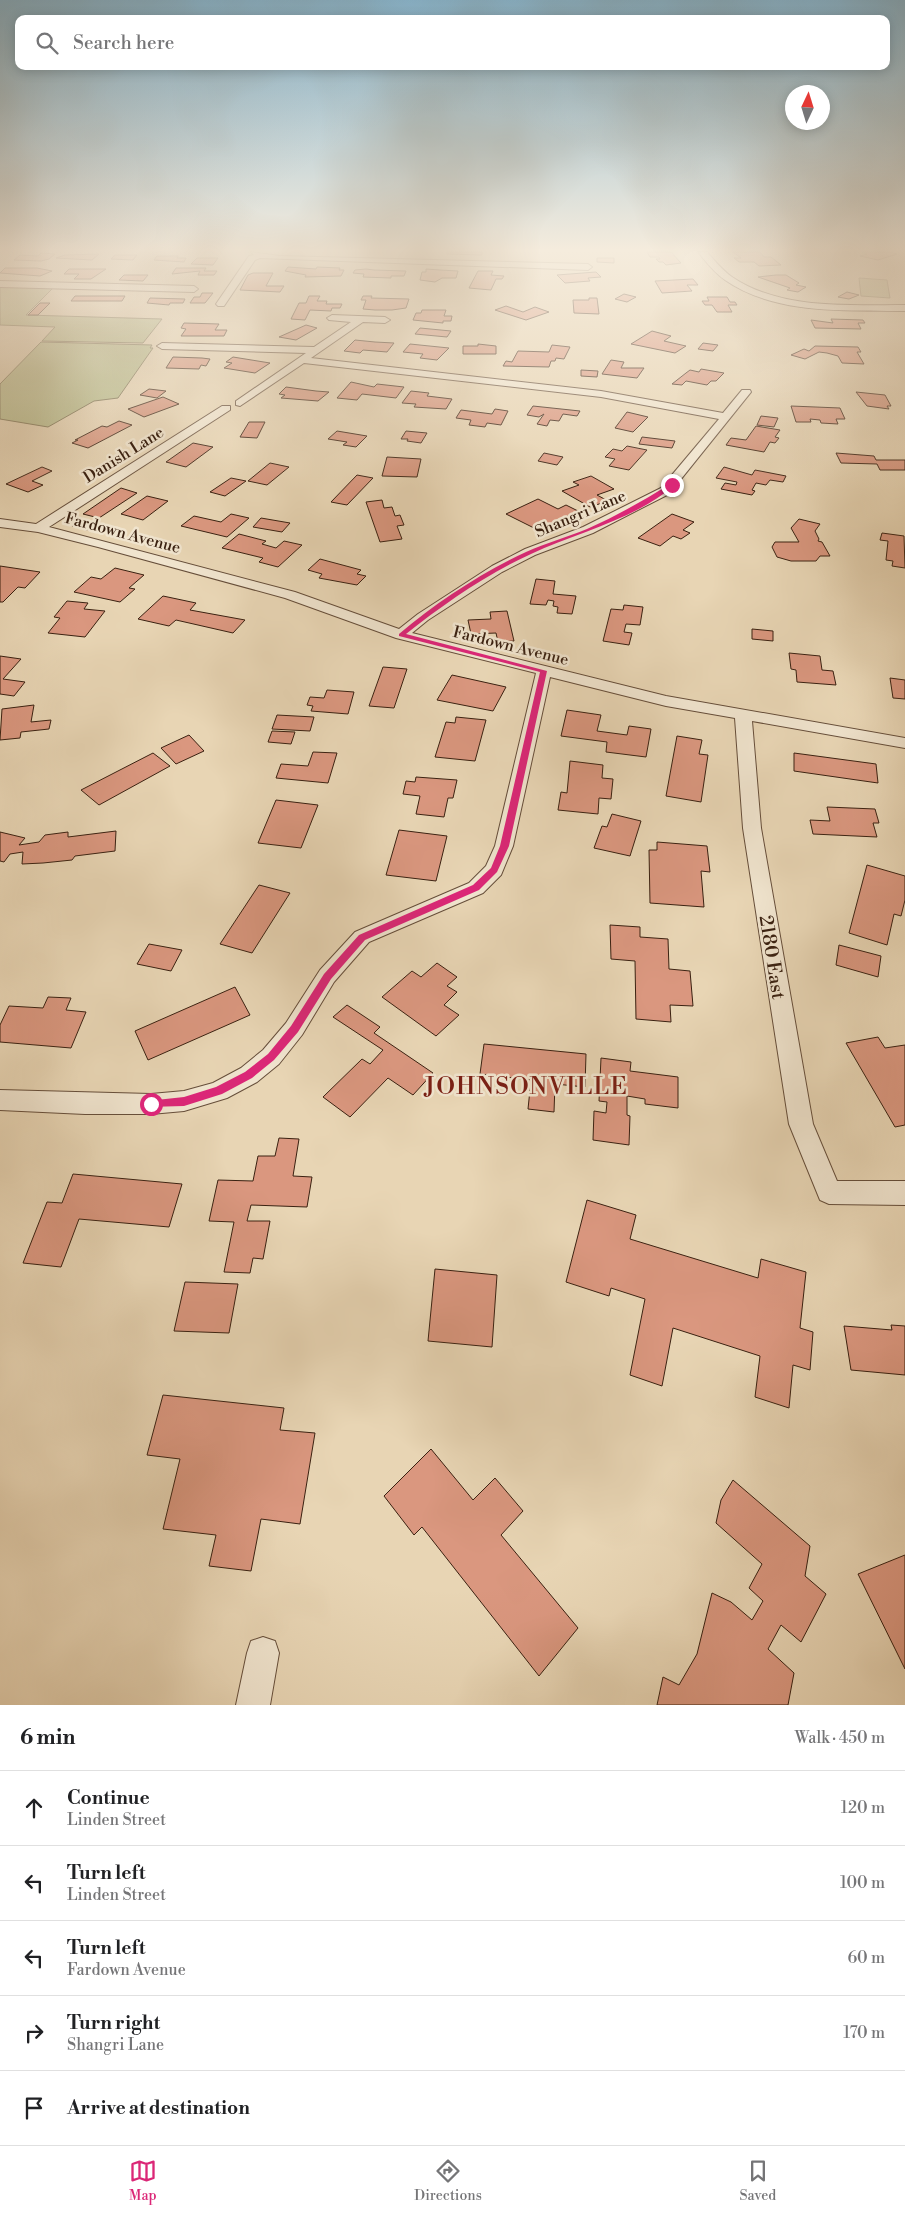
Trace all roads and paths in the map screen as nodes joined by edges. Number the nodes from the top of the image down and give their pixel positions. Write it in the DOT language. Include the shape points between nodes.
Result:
graph roads {
  1 [pos="343,332"];
  2 [pos="162,346"];
  3 [pos="317,350"];
  4 [pos="303,360"];
  5 [pos="746,392"];
  6 [pos="240,403"];
  7 [pos="226,408"];
  8 [pos="725,417"];
  9 [pos="0,523"];
  10 [pos="38,528"];
  11 [pos="401,635"];
  12 [pos="544,671"];
  13 [pos="743,716"];
  14 [pos="905,743"];
  15 [pos="0,1100"];
  16 [pos="905,1193"];
  17 [pos="263,1653"];
  18 [pos="253,1705"];
  1 -- 3 [label="street"];
  2 -- 3 [label="street"];
  3 -- 4 [label="street"];
  4 -- 6 [label="street"];
  4 -- 8 [label="street" via="601,394"];
  5 -- 8 [label="street, Shangri Lane"];
  7 -- 10 [label="street, Danish Lane"];
  8 -- 11 [label="street, Shangri Lane" via="665,491 588,530 530,552 497,569"];
  9 -- 10 [label="street, Fardown Avenue"];
  10 -- 11 [label="street, Fardown Avenue" via="290,594"];
  11 -- 12 [label="street, Fardown Avenue"];
  12 -- 13 [label="street, Fardown Avenue"];
  12 -- 15 [label="street" via="504,846 494,870 476,888 362,937 328,976 294,1029 271,1057 249,1075 219,1091 184,1101 85,1104"];
  13 -- 14 [label="street, Fardown Avenue"];
  13 -- 16 [label="street, 2180 East" via="752,828 800,1124 829,1192"];
  17 -- 18 [label="street"];
}
